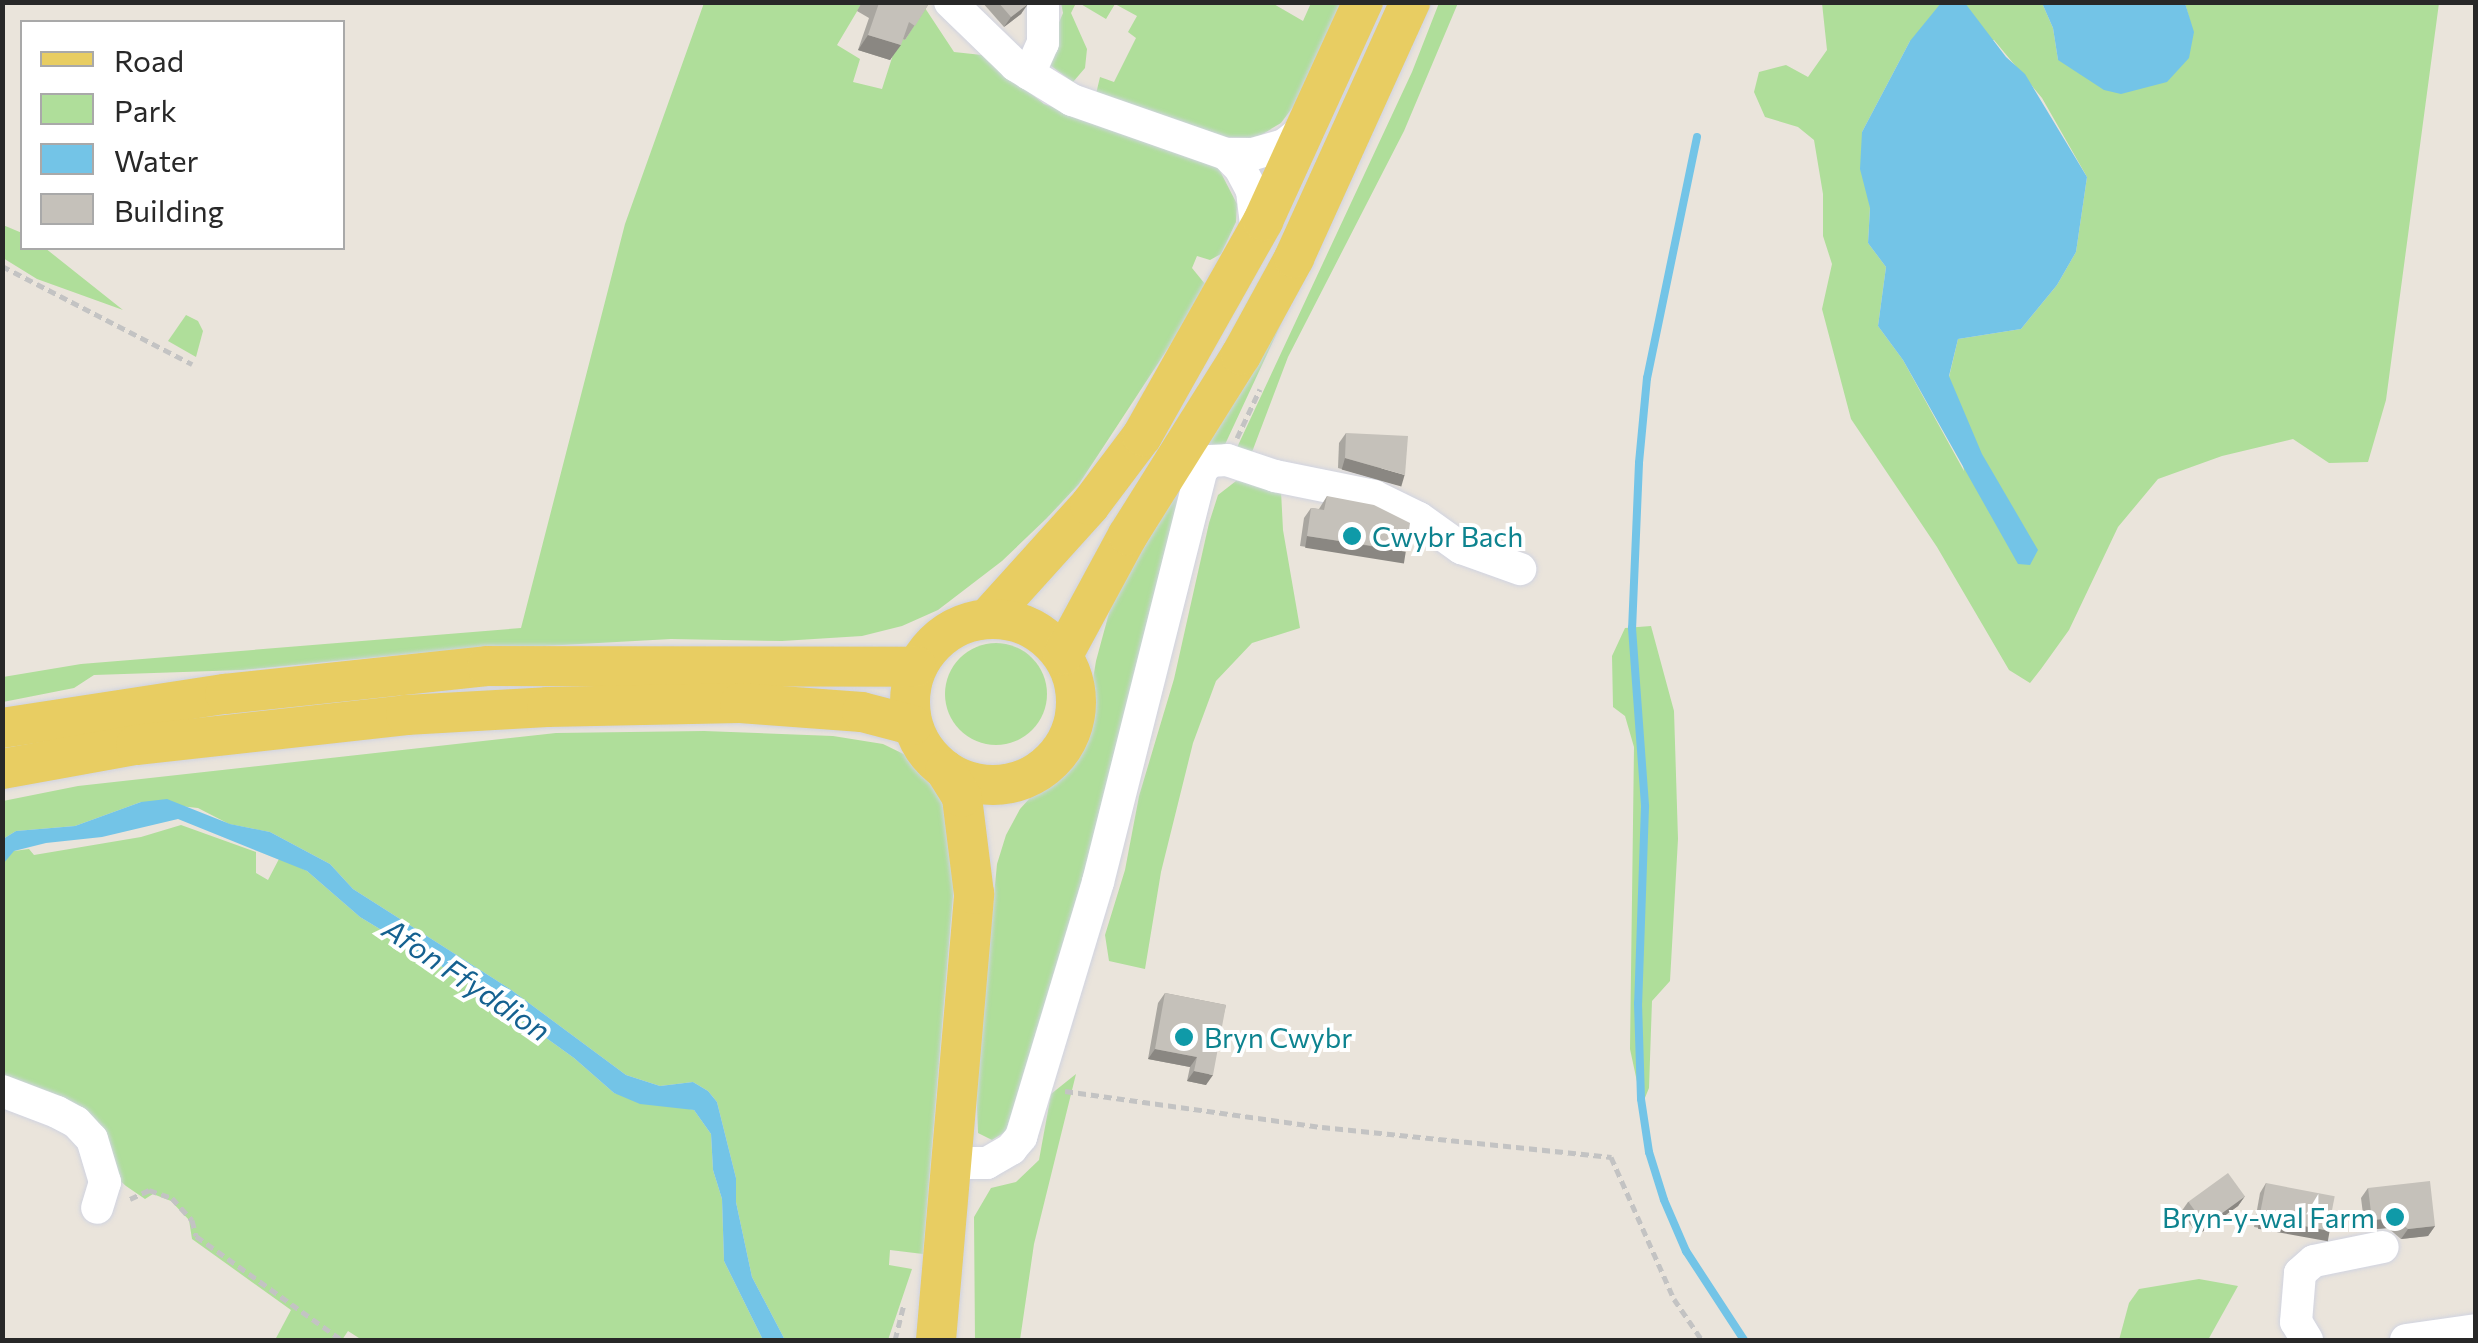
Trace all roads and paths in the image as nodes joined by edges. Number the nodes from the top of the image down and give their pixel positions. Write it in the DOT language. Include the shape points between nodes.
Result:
graph roads {
  1 [pos="950,2"];
  2 [pos="1044,2"];
  3 [pos="1363,2"];
  4 [pos="1410,2"];
  5 [pos="1029,74"];
  6 [pos="1312,123"];
  7 [pos="1226,154"];
  8 [pos="1257,233"];
  9 [pos="2,266"];
  10 [pos="192,364"];
  11 [pos="1520,569"];
  12 [pos="988,618"];
  13 [pos="1063,655"];
  14 [pos="916,667"];
  15 [pos="912,725"];
  16 [pos="2,728"];
  17 [pos="2,769"];
  18 [pos="944,770"];
  19 [pos="1005,784"];
  20 [pos="974,894"];
  21 [pos="1035,1086"];
  22 [pos="2,1092"];
  23 [pos="952,1163"];
  24 [pos="109,1197"];
  25 [pos="2383,1248"];
  26 [pos="2476,1330"];
  27 [pos="342,1340"];
  28 [pos="936,1340"];
  29 [pos="1702,1340"];
  30 [pos="2307,1340"];
  31 [pos="2406,1340"];
  1 -- 5 [label="street"];
  2 -- 5 [label="street" via="1043,42"];
  3 -- 6 [label="main road"];
  4 -- 13 [label="main road" via="1294,258"];
  5 -- 7 [label="street" via="1072,100"];
  6 -- 7 [label="street" via="1284,145"];
  6 -- 8 [label="main road"];
  7 -- 8 [label="street" via="1252,191"];
  8 -- 12 [label="main road" via="1142,436"];
  9 -- 10 [label="path"];
  11 -- 21 [label="street" via="1461,548 1374,496 1210,461 1201,471 1098,882"];
  12 -- 13 [label="main road" via="1017,621"];
  12 -- 14 [label="main road" via="950,629"];
  13 -- 19 [label="main road" via="1074,682 1074,720 1063,747 1046,766"];
  14 -- 15 [label="main road"];
  14 -- 16 [label="main road" via="487,666 224,694"];
  15 -- 17 [label="main road" via="862,712 740,703 547,707 406,715 136,745"];
  15 -- 18 [label="main road"];
  18 -- 19 [label="main road" via="976,784"];
  18 -- 20 [label="main road" via="962,796"];
  19 -- 20 [label="main road"];
  20 -- 23 [label="main road"];
  21 -- 23 [label="street" via="1021,1137 1011,1149 987,1163"];
  21 -- 29 [label="path" via="1322,1127 1611,1156 1674,1299"];
  22 -- 24 [label="street" via="76,1122 92,1139"];
  23 -- 28 [label="main road"];
  24 -- 27 [label="path" via="164,1192 192,1220 196,1236"];
  25 -- 30 [label="street" via="2324,1258 2300,1273 2296,1322"];
  26 -- 31 [label="street"];
}
